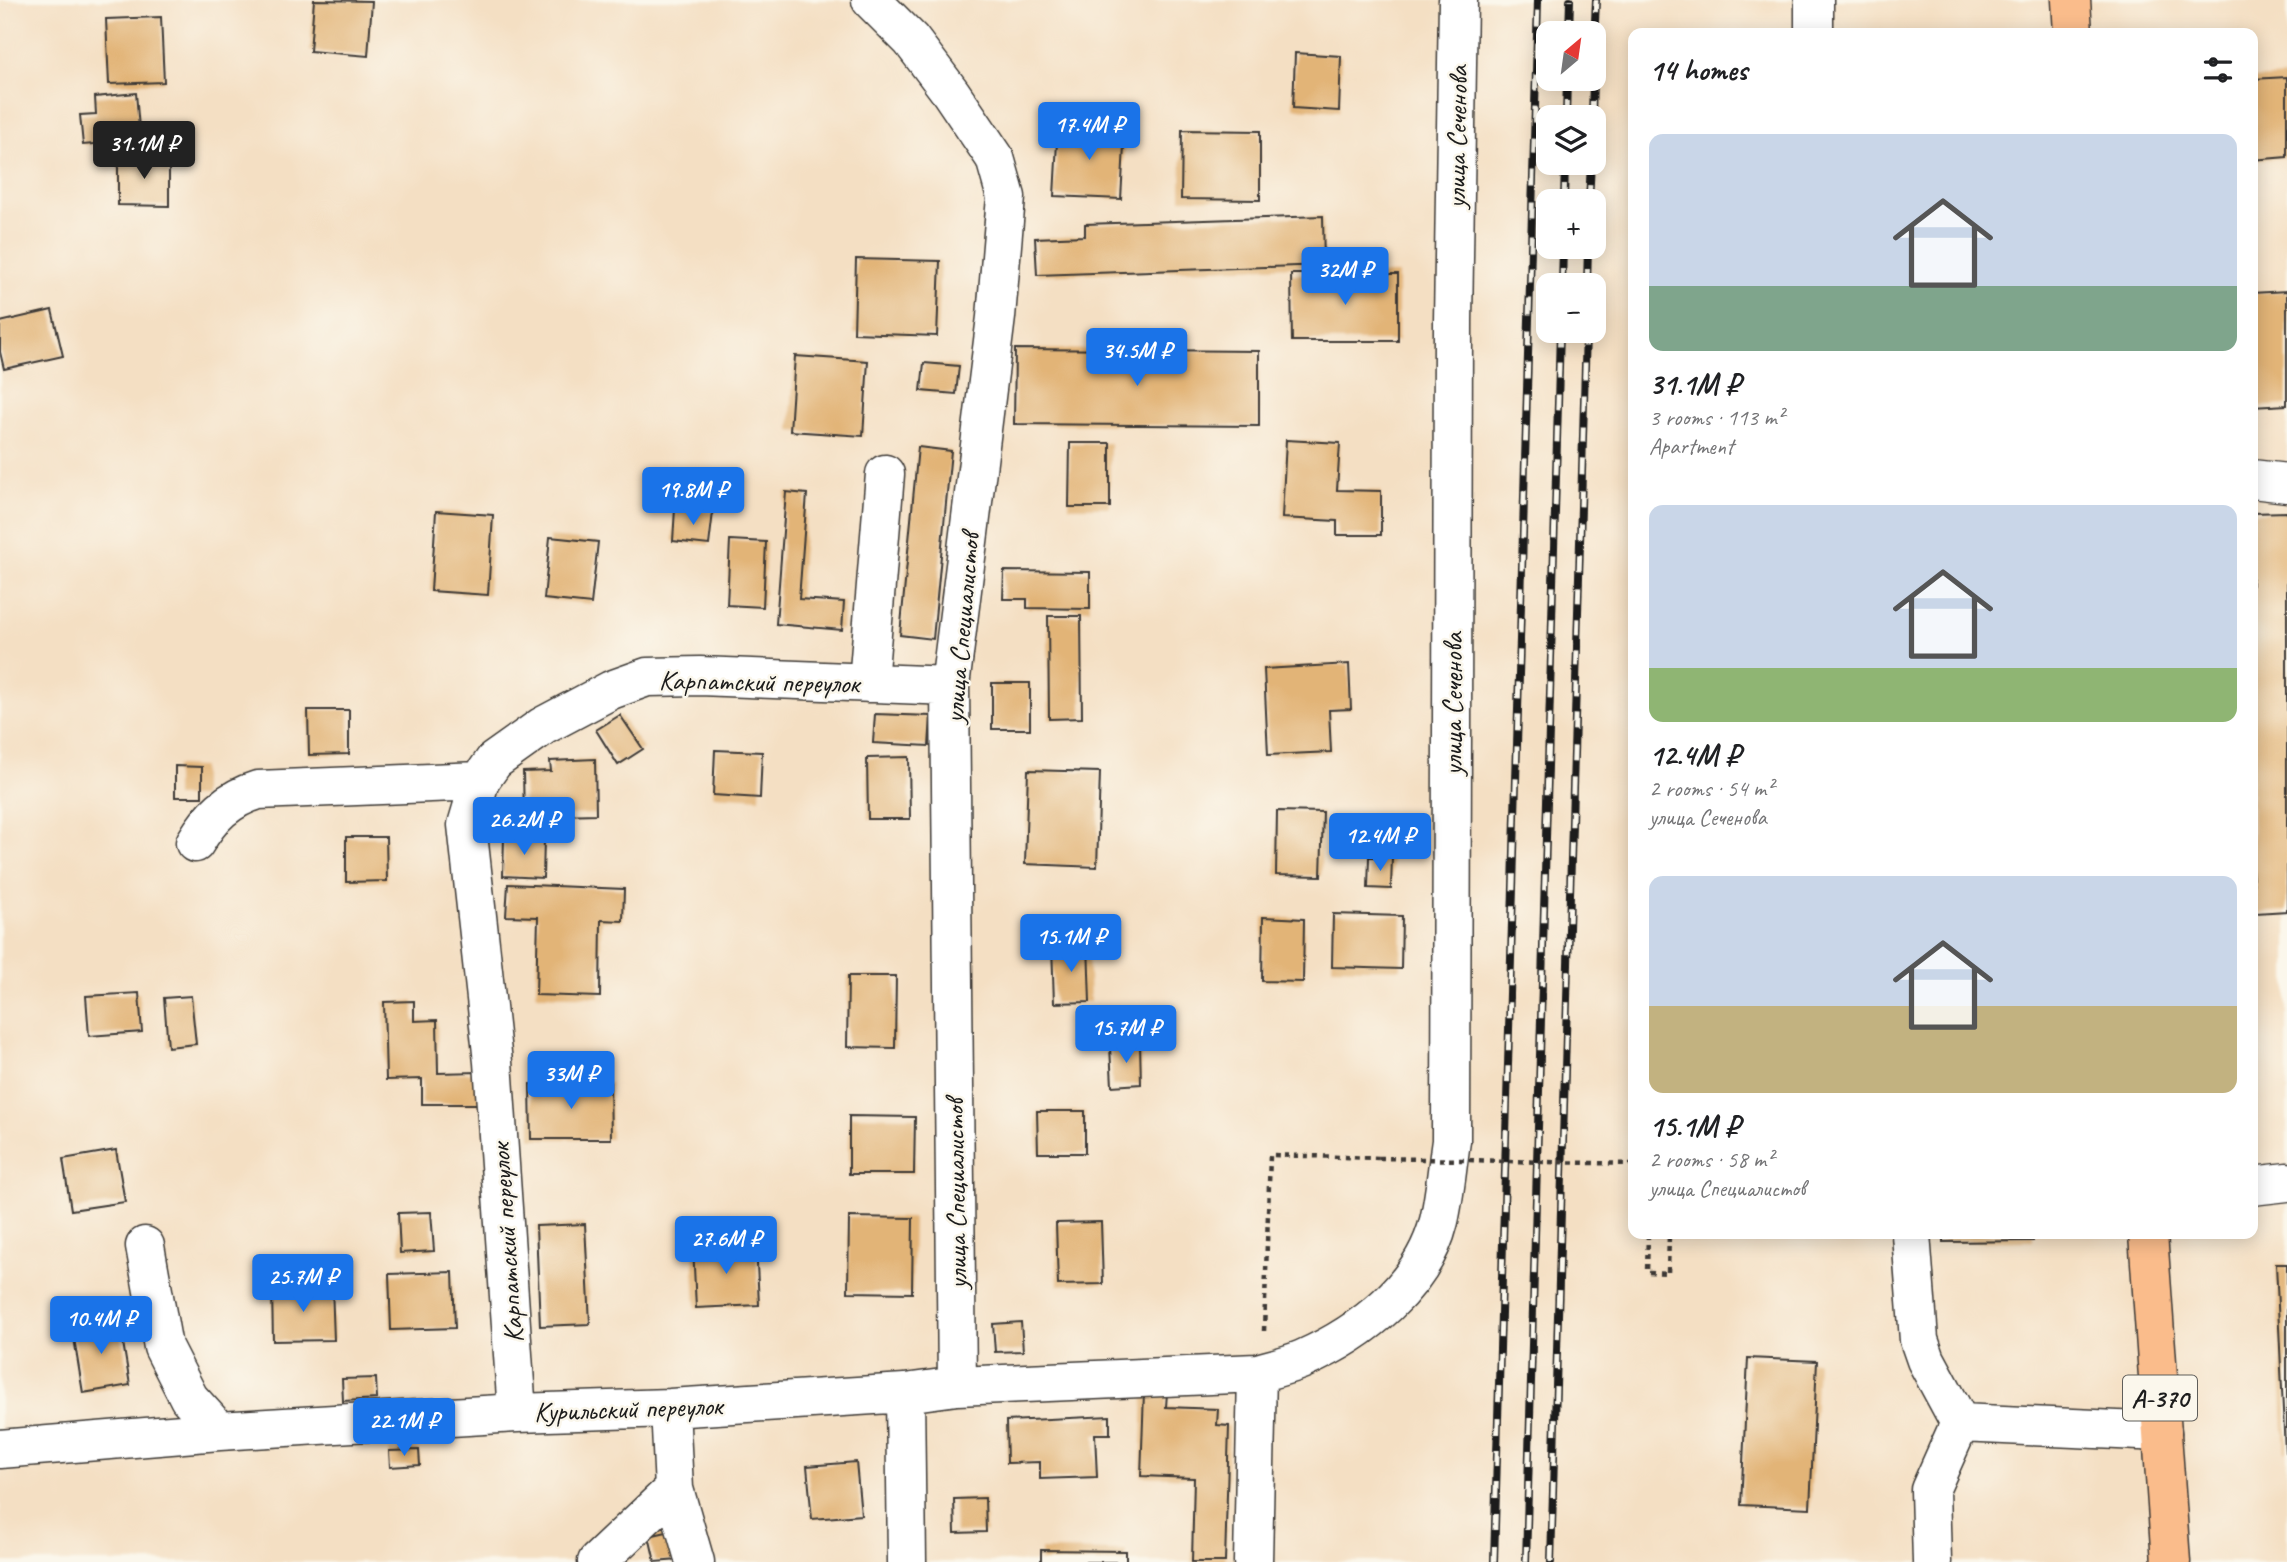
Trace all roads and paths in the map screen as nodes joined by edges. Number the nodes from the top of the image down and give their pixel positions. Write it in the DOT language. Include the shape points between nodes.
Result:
graph roads {
  1 [pos="871,0"];
  2 [pos="1458,0"];
  3 [pos="1814,0"];
  4 [pos="2071,0"];
  5 [pos="1814,28"];
  6 [pos="2073,28"];
  7 [pos="885,474"];
  8 [pos="2258,480"];
  9 [pos="2287,483"];
  10 [pos="868,683"];
  11 [pos="950,686"];
  12 [pos="480,780"];
  13 [pos="195,843"];
  14 [pos="1628,1164"];
  15 [pos="2287,1182"];
  16 [pos="2258,1185"];
  17 [pos="1647,1239"];
  18 [pos="1669,1239"];
  19 [pos="1911,1239"];
  20 [pos="2148,1239"];
  21 [pos="145,1246"];
  22 [pos="1266,1322"];
  23 [pos="1257,1373"];
  24 [pos="957,1386"];
  25 [pos="905,1393"];
  26 [pos="670,1408"];
  27 [pos="517,1413"];
  28 [pos="1960,1423"];
  29 [pos="219,1432"];
  30 [pos="2162,1432"];
  31 [pos="0,1449"];
  32 [pos="674,1489"];
  33 [pos="597,1562"];
  34 [pos="695,1562"];
  35 [pos="907,1562"];
  36 [pos="1253,1562"];
  37 [pos="1932,1562"];
  38 [pos="2171,1562"];
  1 -- 11 [label="street, улица Специалистов" via="911,40 951,93 995,158 1006,197 996,317"];
  2 -- 23 [label="street, улица Сеченова" via="1451,1141 1439,1222 1404,1290 1346,1338 1302,1360"];
  3 -- 5 [label="street"];
  4 -- 6 [label="highway"];
  7 -- 10 [label="street"];
  8 -- 9 [label="street"];
  10 -- 11 [label="street, Карпатский переулок"];
  10 -- 12 [label="street, Карпатский переулок" via="647,677 611,690 543,726 494,761"];
  11 -- 24 [label="street, улица Специалистов"];
  12 -- 13 [label="street" via="258,790 219,810"];
  12 -- 27 [label="street, Карпатский переулок" via="467,825 493,1062"];
  14 -- 22 [label="path, bridge" via="1270,1155"];
  15 -- 16 [label="street"];
  17 -- 18 [label="path" via="1647,1272 1668,1273"];
  19 -- 28 [label="street" via="1919,1340"];
  20 -- 30 [label="highway, А-370"];
  21 -- 29 [label="street" via="163,1347 189,1398"];
  23 -- 24 [label="street, Курильский переулок"];
  23 -- 36 [label="street"];
  24 -- 25 [label="street, Курильский переулок"];
  25 -- 26 [label="street, Курильский переулок"];
  25 -- 35 [label="street"];
  26 -- 27 [label="street, Курильский переулок"];
  26 -- 32 [label="street"];
  27 -- 29 [label="street, Курильский переулок"];
  28 -- 30 [label="street"];
  28 -- 37 [label="street" via="1930,1490"];
  29 -- 31 [label="street, Курильский переулок"];
  30 -- 38 [label="highway, А-370"];
  32 -- 33 [label="street"];
  32 -- 34 [label="street"];
}
